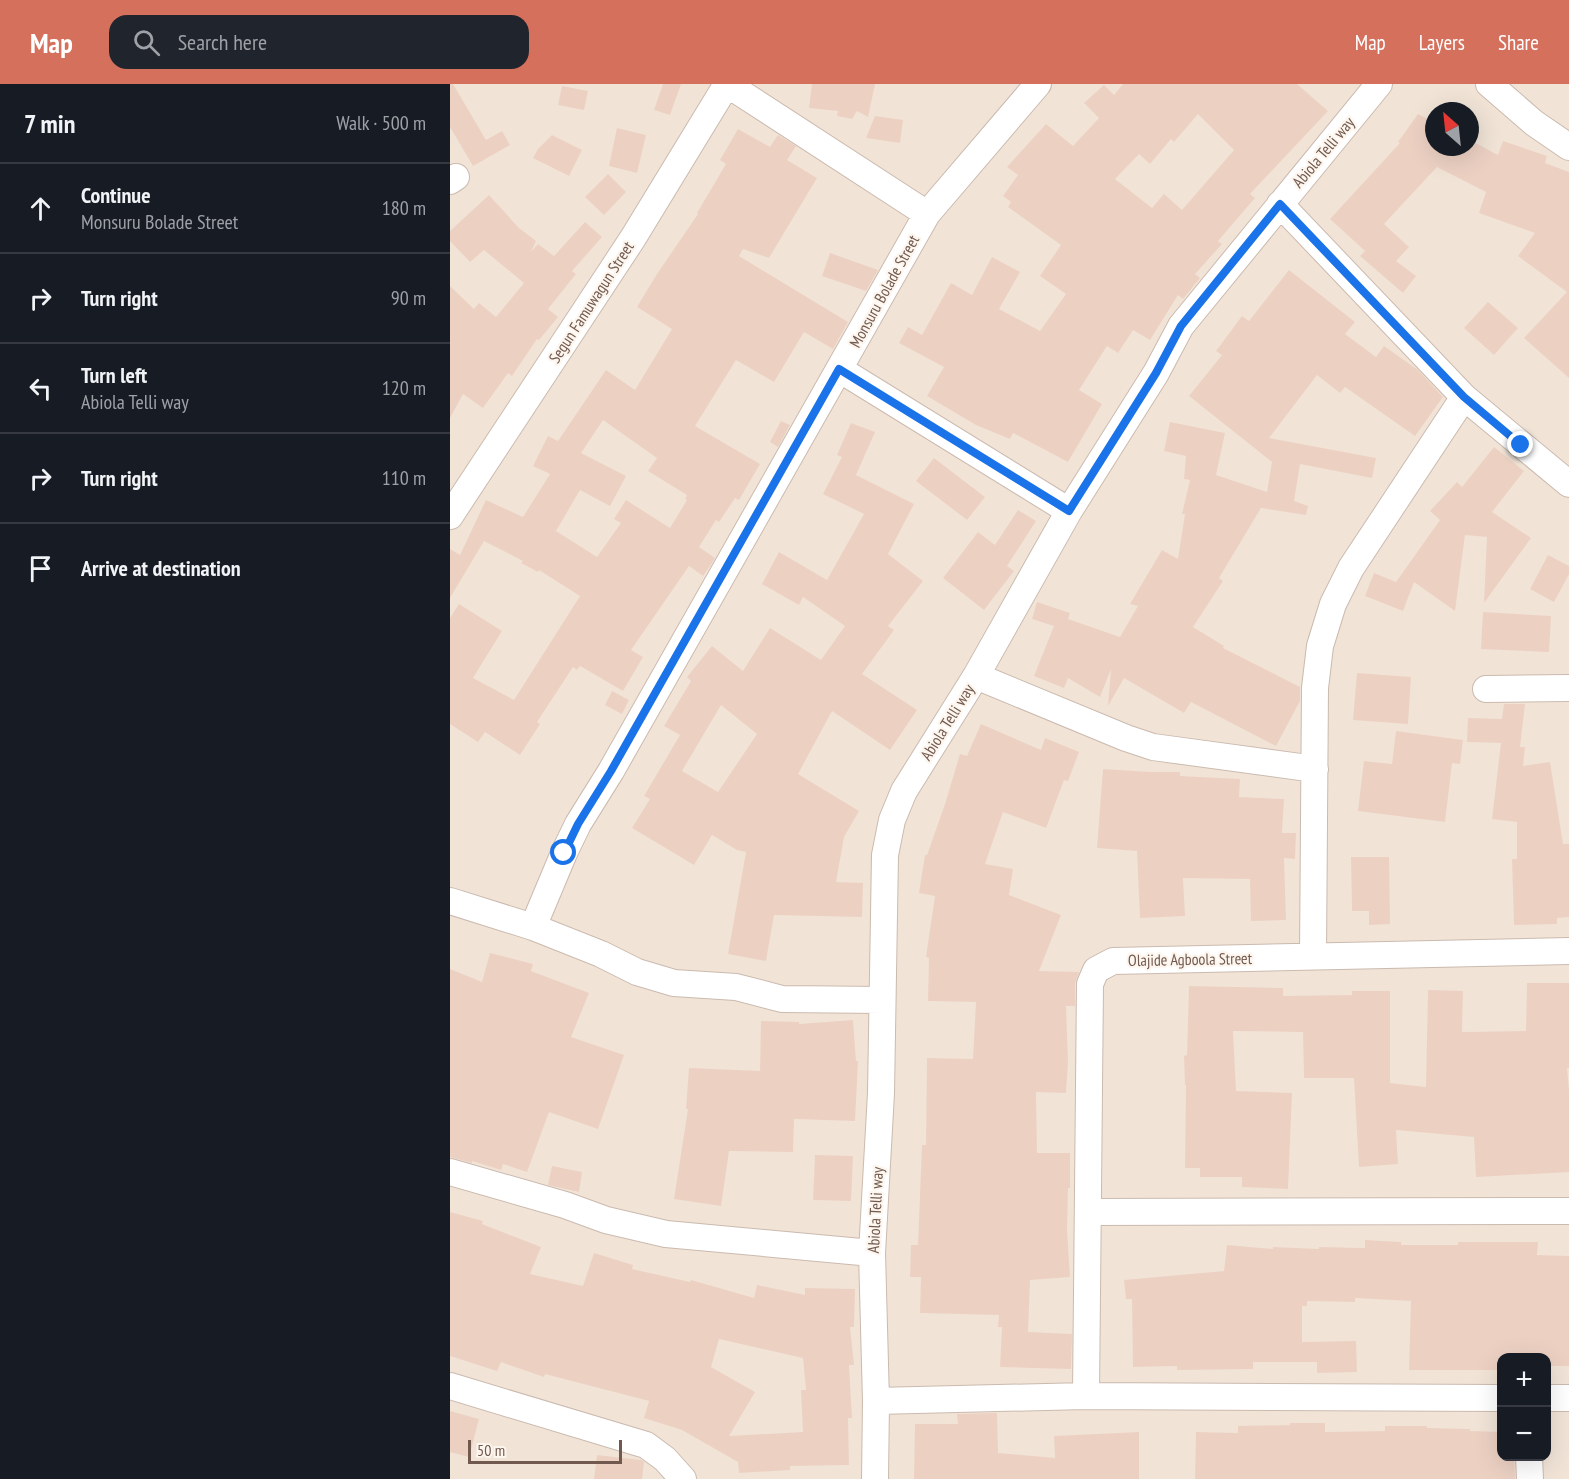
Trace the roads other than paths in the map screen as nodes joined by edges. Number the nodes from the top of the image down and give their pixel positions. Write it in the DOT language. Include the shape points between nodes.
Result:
graph roads {
  1 [pos="727,84"];
  2 [pos="1038,84"];
  3 [pos="1379,84"];
  4 [pos="1489,84"];
  5 [pos="1569,147"];
  6 [pos="1280,204"];
  7 [pos="927,214"];
  8 [pos="839,369"];
  9 [pos="1464,397"];
  10 [pos="1569,484"];
  11 [pos="1069,511"];
  12 [pos="450,516"];
  13 [pos="976,676"];
  14 [pos="1569,688"];
  15 [pos="1486,689"];
  16 [pos="1315,769"];
  17 [pos="450,901"];
  18 [pos="533,927"];
  19 [pos="1569,951"];
  20 [pos="1313,956"];
  21 [pos="882,1000"];
  22 [pos="450,1172"];
  23 [pos="1569,1211"];
  24 [pos="1089,1212"];
  25 [pos="872,1253"];
  26 [pos="450,1386"];
  27 [pos="1086,1396"];
  28 [pos="1497,1398"];
  29 [pos="1551,1398"];
  30 [pos="1569,1398"];
  31 [pos="876,1401"];
  32 [pos="1529,1461"];
  33 [pos="683,1479"];
  34 [pos="875,1479"];
  35 [pos="1530,1479"];
  1 -- 7 [label="street"];
  1 -- 12 [label="street, Segun Famuwagun Street" via="633,238"];
  2 -- 7 [label="street, Monsuru Bolade Street"];
  3 -- 6 [label="street, Abiola Telli way"];
  4 -- 5 [label="street"];
  6 -- 9 [label="street"];
  6 -- 11 [label="street, Abiola Telli way" via="1181,326"];
  7 -- 8 [label="street, Monsuru Bolade Street"];
  8 -- 11 [label="street"];
  8 -- 18 [label="street, Monsuru Bolade Street" via="578,824"];
  9 -- 10 [label="street"];
  9 -- 16 [label="street" via="1350,568 1333,604 1320,646 1315,688"];
  11 -- 13 [label="street, Abiola Telli way"];
  13 -- 16 [label="street" via="1153,747"];
  13 -- 21 [label="street, Abiola Telli way" via="904,790 892,820 885,855"];
  14 -- 15 [label="street"];
  16 -- 20 [label="street"];
  17 -- 18 [label="street"];
  18 -- 21 [label="street" via="637,972 674,983 736,987 782,999"];
  19 -- 20 [label="street, Olajide Agboola Street"];
  20 -- 24 [label="street, Olajide Agboola Street" via="1113,961 1096,970 1090,984"];
  21 -- 25 [label="street, Abiola Telli way"];
  22 -- 25 [label="street" via="606,1220 666,1234"];
  23 -- 24 [label="street"];
  24 -- 27 [label="street, Olajide Agboola Street"];
  25 -- 31 [label="street, Abiola Telli way"];
  26 -- 33 [label="street" via="646,1444"];
  27 -- 28 [label="street"];
  27 -- 31 [label="street"];
  29 -- 30 [label="street"];
  31 -- 34 [label="street, Abiola Telli way"];
  32 -- 35 [label="street"];
}
